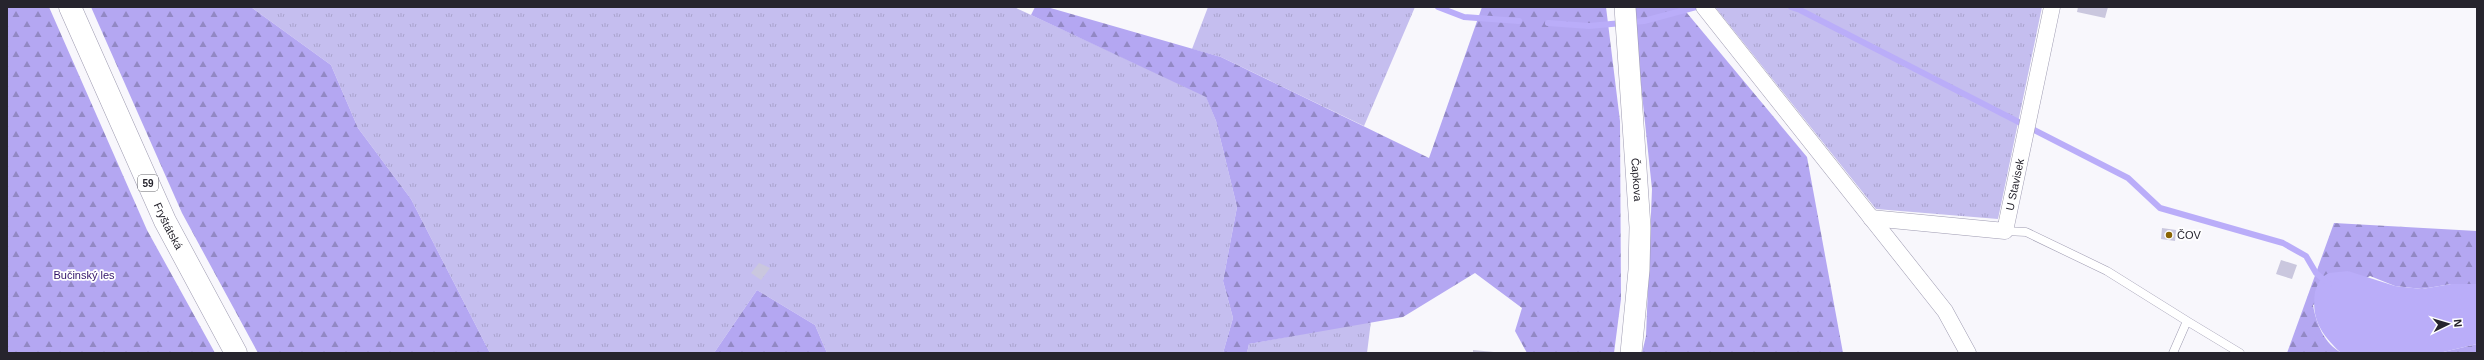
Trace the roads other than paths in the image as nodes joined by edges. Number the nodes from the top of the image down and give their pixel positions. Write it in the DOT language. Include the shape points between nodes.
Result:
graph roads {
  1 [pos="70,7"];
  2 [pos="1625,7"];
  3 [pos="1704,7"];
  4 [pos="2052,7"];
  5 [pos="1871,218"];
  6 [pos="2005,231"];
  7 [pos="2187,320"];
  8 [pos="236,353"];
  9 [pos="1631,353"];
  10 [pos="1968,353"];
  11 [pos="2173,353"];
  12 [pos="2240,353"];
  1 -- 8 [label="main road, Fryštátská / 59" via="165,221"];
  2 -- 9 [label="street, Čapkova" via="1640,227 1639,270"];
  3 -- 5 [label="street"];
  4 -- 6 [label="street, U Stavisek"];
  5 -- 6 [label="street"];
  5 -- 10 [label="street" via="1945,311"];
  6 -- 7 [label="lane" via="2026,232 2107,271"];
  7 -- 11 [label="lane"];
  7 -- 12 [label="lane"];
}
